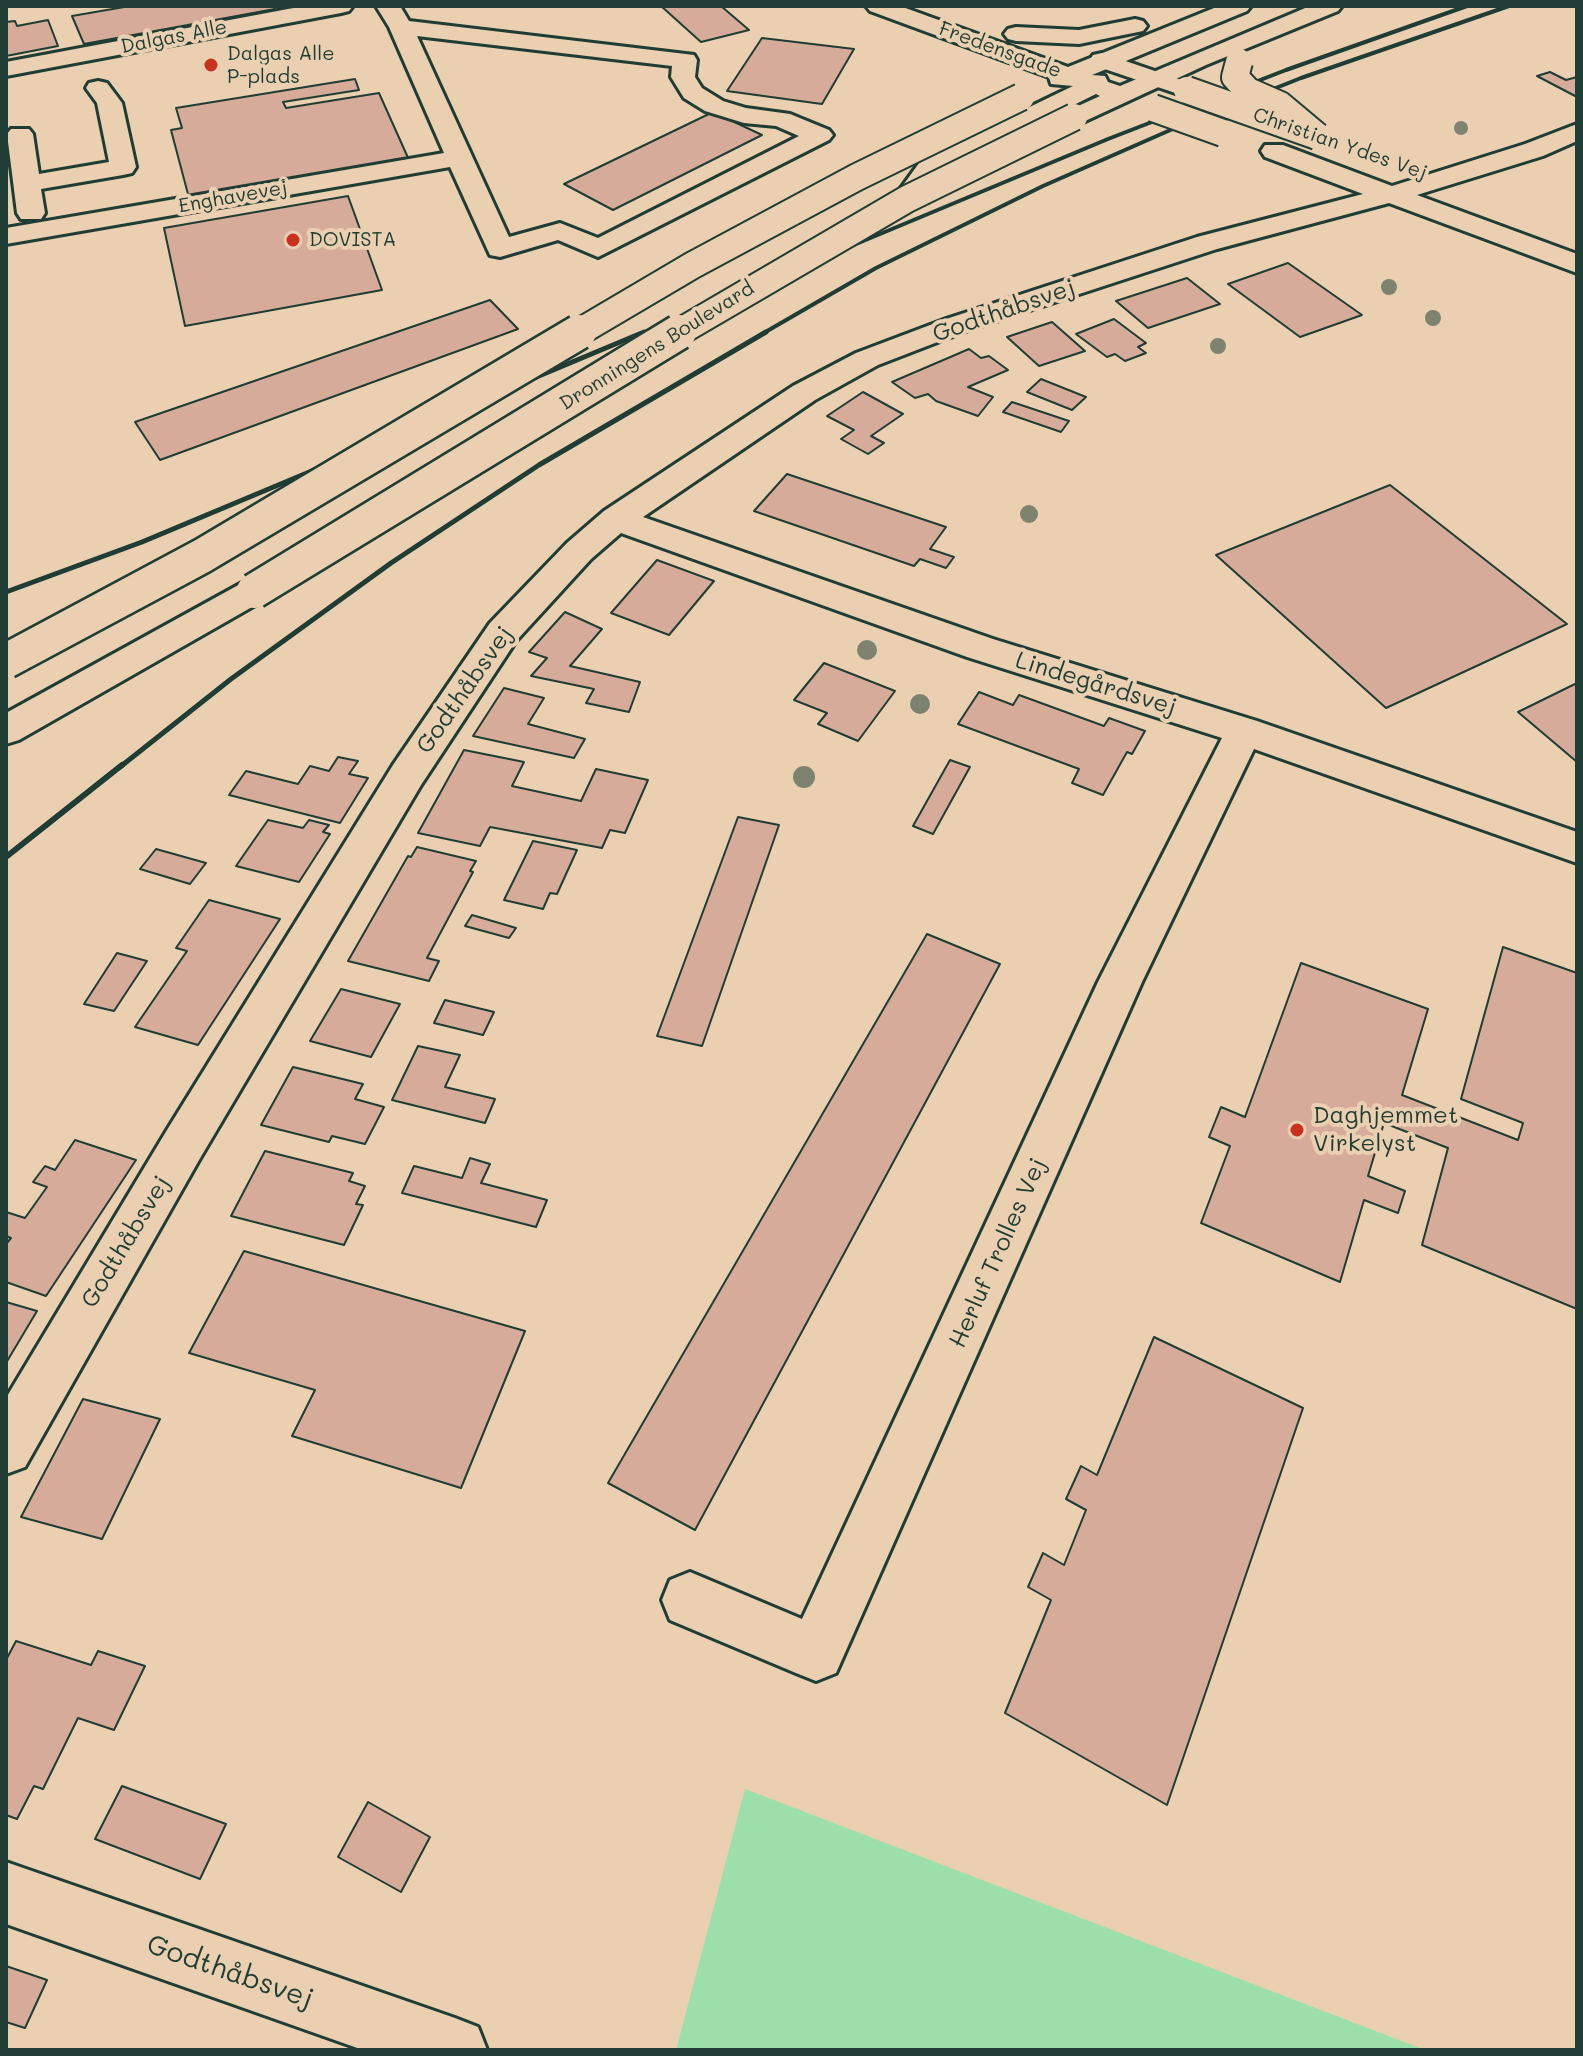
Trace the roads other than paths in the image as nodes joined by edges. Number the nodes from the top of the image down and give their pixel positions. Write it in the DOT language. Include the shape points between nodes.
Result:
graph roads {
  1 [pos="341,6"];
  2 [pos="878,6"];
  3 [pos="942,6"];
  4 [pos="1190,6"];
  5 [pos="1239,6"];
  6 [pos="1272,6"];
  7 [pos="299,10"];
  8 [pos="1339,10"];
  9 [pos="395,17"];
  10 [pos="1016,34"];
  11 [pos="1102,60"];
  12 [pos="6,69"];
  13 [pos="1130,70"];
  14 [pos="1069,74"];
  15 [pos="1156,79"];
  16 [pos="1095,85"];
  17 [pos="98,88"];
  18 [pos="1121,95"];
  19 [pos="1062,112"];
  20 [pos="1577,125"];
  21 [pos="1577,132"];
  22 [pos="20,134"];
  23 [pos="1317,136"];
  24 [pos="1346,146"];
  25 [pos="459,158"];
  26 [pos="1407,163"];
  27 [pos="1354,179"];
  28 [pos="1439,179"];
  29 [pos="27,184"];
  30 [pos="1393,194"];
  31 [pos="1481,194"];
  32 [pos="33,231"];
  33 [pos="6,236"];
  34 [pos="1207,243"];
  35 [pos="1577,264"];
  36 [pos="616,519"];
  37 [pos="6,661"];
  38 [pos="6,730"];
  39 [pos="1244,731"];
  40 [pos="1577,848"];
  41 [pos="6,1448"];
  42 [pos="690,1600"];
  43 [pos="6,1893"];
  44 [pos="455,2050"];
  1 -- 7 [label="street, Dalgas Alle"];
  2 -- 14 [label="street, Fredensgade"];
  3 -- 10 [label="street, Fredensgade"];
  4 -- 10 [label="street" via="1127,29 1079,37"];
  5 -- 11 [label="street, Dronningens Boulevard"];
  6 -- 13 [label="street"];
  7 -- 12 [label="street, Dalgas Alle"];
  8 -- 15 [label="street, Dronningens Boulevard"];
  8 -- 23 [label="street, bridge" via="1239,62 1235,77"];
  9 -- 25 [label="street"];
  9 -- 25 [label="street" via="685,60 683,77 693,93 714,106 781,119 820,135 598,249 560,231 500,249"];
  10 -- 11 [label="street, Fredensgade"];
  11 -- 13 [label="street, Christian Ydes Vej"];
  11 -- 14 [label="street, Dronningens Boulevard"];
  11 -- 16 [label="street"];
  13 -- 15 [label="street, Christian Ydes Vej"];
  13 -- 18 [label="street"];
  14 -- 16 [label="street, Fredensgade"];
  14 -- 37 [label="street, Dronningens Boulevard, bridge" via="857,177 693,265 202,556"];
  15 -- 18 [label="street, Dronningens Boulevard"];
  15 -- 23 [label="street, Christian Ydes Vej, bridge"];
  16 -- 18 [label="street, Fredensgade"];
  16 -- 19 [label="street"];
  17 -- 29 [label="street" via="109,103 123,167"];
  18 -- 19 [label="street, Dronningens Boulevard"];
  18 -- 27 [label="street, Christian Ydes Vej, bridge"];
  19 -- 38 [label="street, Dronningens Boulevard, bridge" via="742,293 254,591"];
  20 -- 26 [label="street, Godthåbsvej"];
  21 -- 28 [label="street, Godthåbsvej"];
  22 -- 29 [label="street"];
  23 -- 24 [label="street, Christian Ydes Vej"];
  25 -- 32 [label="street, Enghavevej"];
  26 -- 27 [label="street, Godthåbsvej"];
  26 -- 28 [label="street, Christian Ydes Vej"];
  27 -- 30 [label="street, Christian Ydes Vej"];
  27 -- 34 [label="street, Godthåbsvej" via="1304,195"];
  28 -- 30 [label="street, Godthåbsvej"];
  28 -- 31 [label="street, Christian Ydes Vej"];
  29 -- 32 [label="street"];
  30 -- 34 [label="street, Godthåbsvej"];
  30 -- 35 [label="street, Christian Ydes Vej"];
  32 -- 33 [label="street, Enghavevej"];
  34 -- 36 [label="street, Godthåbsvej" via="867,359 791,401"];
  36 -- 39 [label="street, Lindegårdsvej" via="980,648"];
  36 -- 41 [label="street, Godthåbsvej" via="503,632 407,775"];
  39 -- 40 [label="street, Lindegårdsvej"];
  39 -- 42 [label="street, Herluf Trolles Vej" via="1120,982 816,1653"];
  43 -- 44 [label="street, Godthåbsvej"];
}
